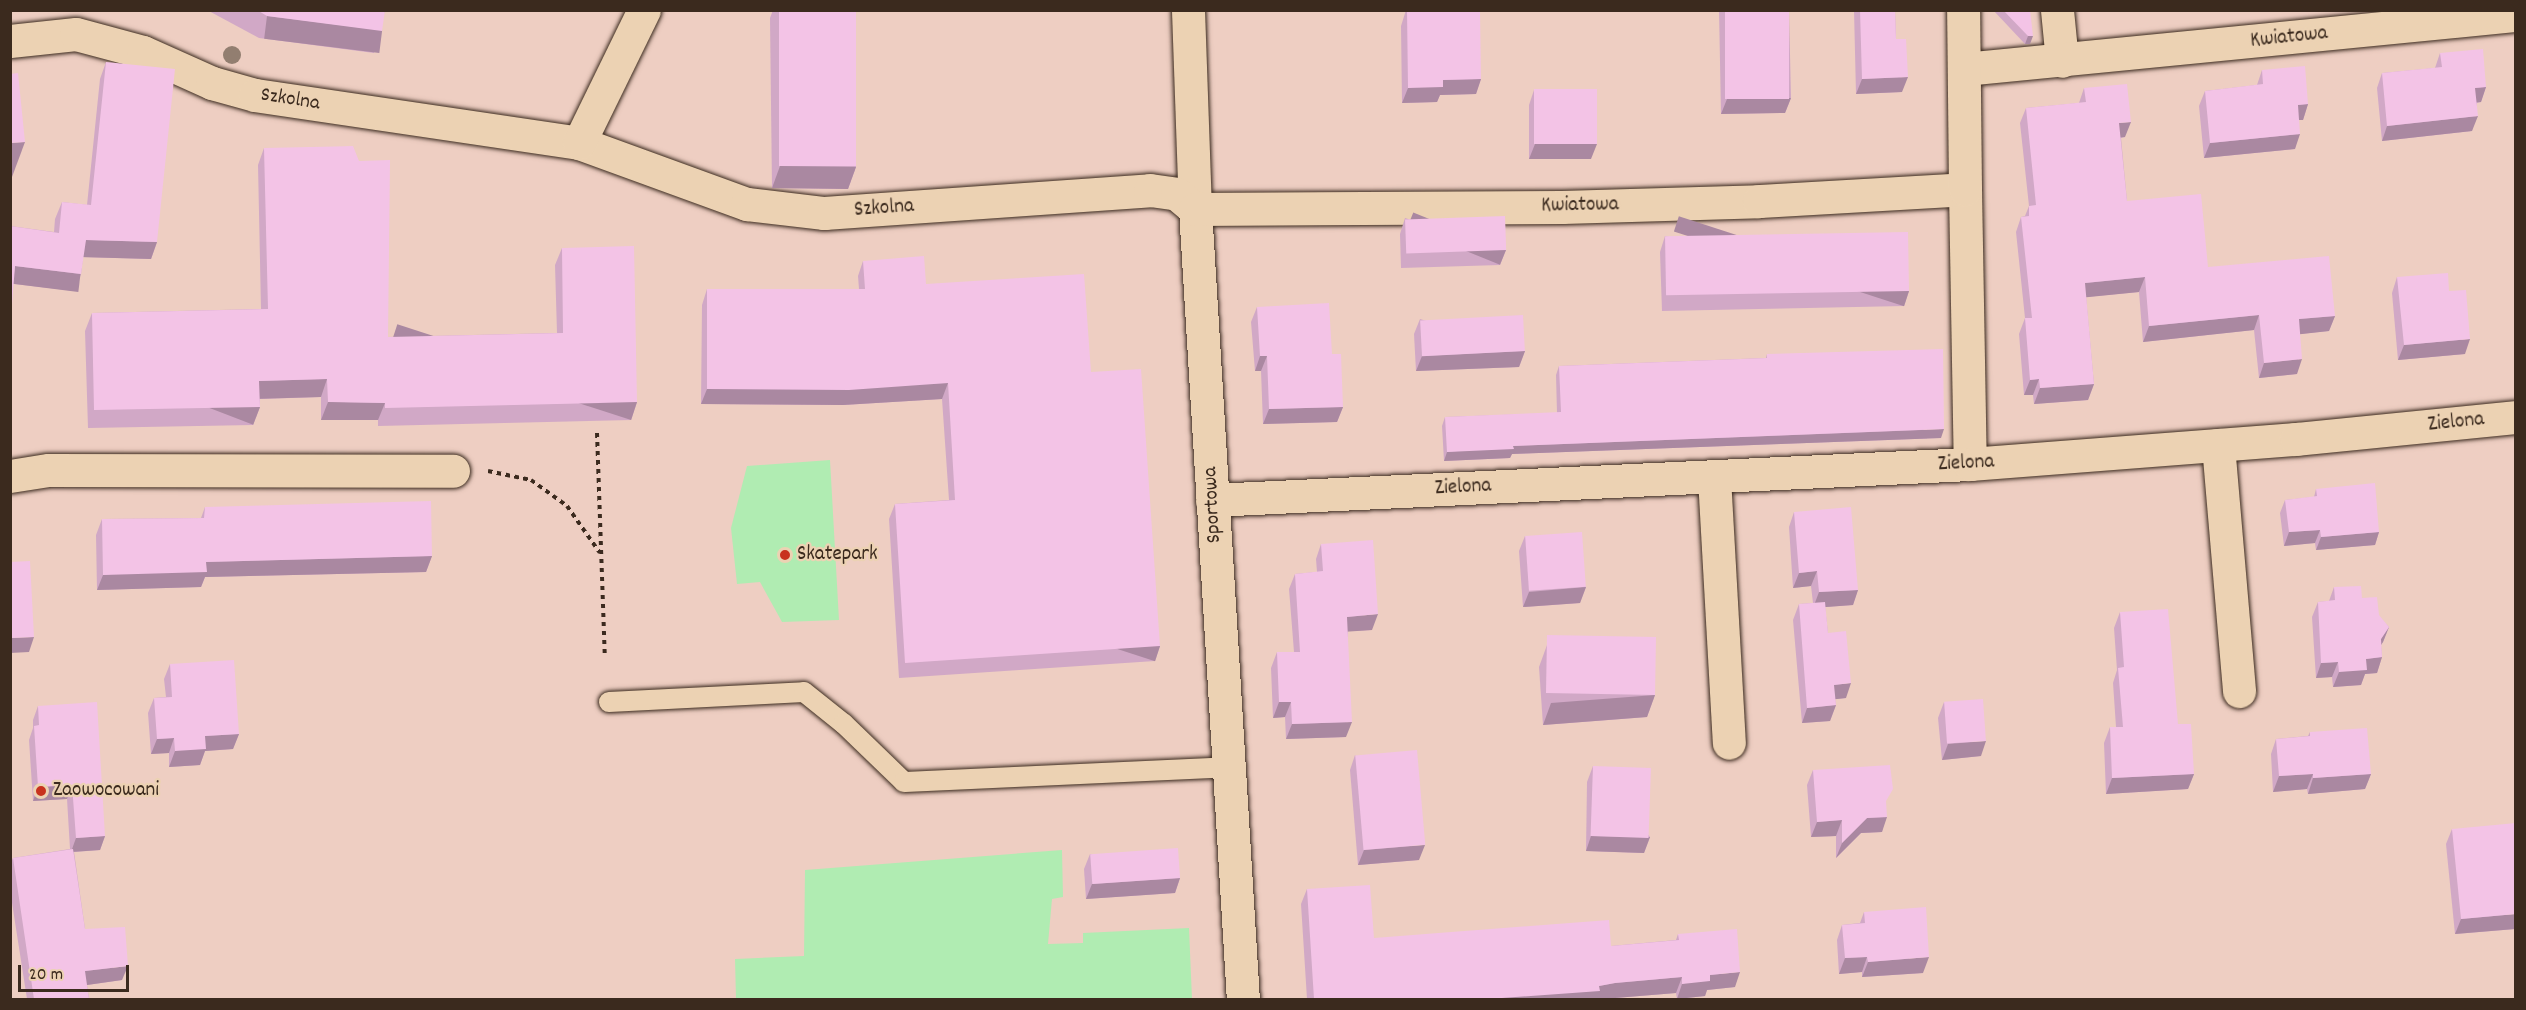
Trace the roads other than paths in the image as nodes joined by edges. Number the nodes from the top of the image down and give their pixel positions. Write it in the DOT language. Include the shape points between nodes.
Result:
graph roads {
  1 [pos="644,10"];
  2 [pos="1188,10"];
  3 [pos="1963,10"];
  4 [pos="2057,10"];
  5 [pos="2516,15"];
  6 [pos="77,22"];
  7 [pos="10,41"];
  8 [pos="2062,61"];
  9 [pos="1964,69"];
  10 [pos="579,143"];
  11 [pos="1965,189"];
  12 [pos="1195,209"];
  13 [pos="2516,417"];
  14 [pos="2218,445"];
  15 [pos="1970,464"];
  16 [pos="453,471"];
  17 [pos="10,476"];
  18 [pos="1714,477"];
  19 [pos="1212,500"];
  20 [pos="2239,691"];
  21 [pos="609,702"];
  22 [pos="1729,743"];
  23 [pos="1229,767"];
  24 [pos="1243,999"];
  1 -- 10 [label="street"];
  2 -- 12 [label="street, Sportowa"];
  3 -- 9 [label="street"];
  4 -- 8 [label="street"];
  5 -- 8 [label="street, Kwiatowa"];
  6 -- 7 [label="street, Szkolna"];
  6 -- 10 [label="street, Szkolna" via="212,83 255,95"];
  8 -- 9 [label="street, Kwiatowa"];
  9 -- 11 [label="street"];
  10 -- 12 [label="street, Szkolna" via="747,204 824,213 1150,190 1177,194"];
  11 -- 12 [label="street, Kwiatowa" via="1608,206"];
  11 -- 15 [label="street"];
  12 -- 19 [label="street, Sportowa"];
  13 -- 14 [label="street, Zielona"];
  14 -- 15 [label="street, Zielona"];
  14 -- 20 [label="street"];
  15 -- 18 [label="street, Zielona"];
  16 -- 17 [label="street" via="49,470"];
  18 -- 19 [label="street, Zielona"];
  18 -- 22 [label="street"];
  19 -- 23 [label="street, Sportowa"];
  21 -- 23 [label="lane" via="804,692 904,782"];
  23 -- 24 [label="street, Sportowa"];
}
